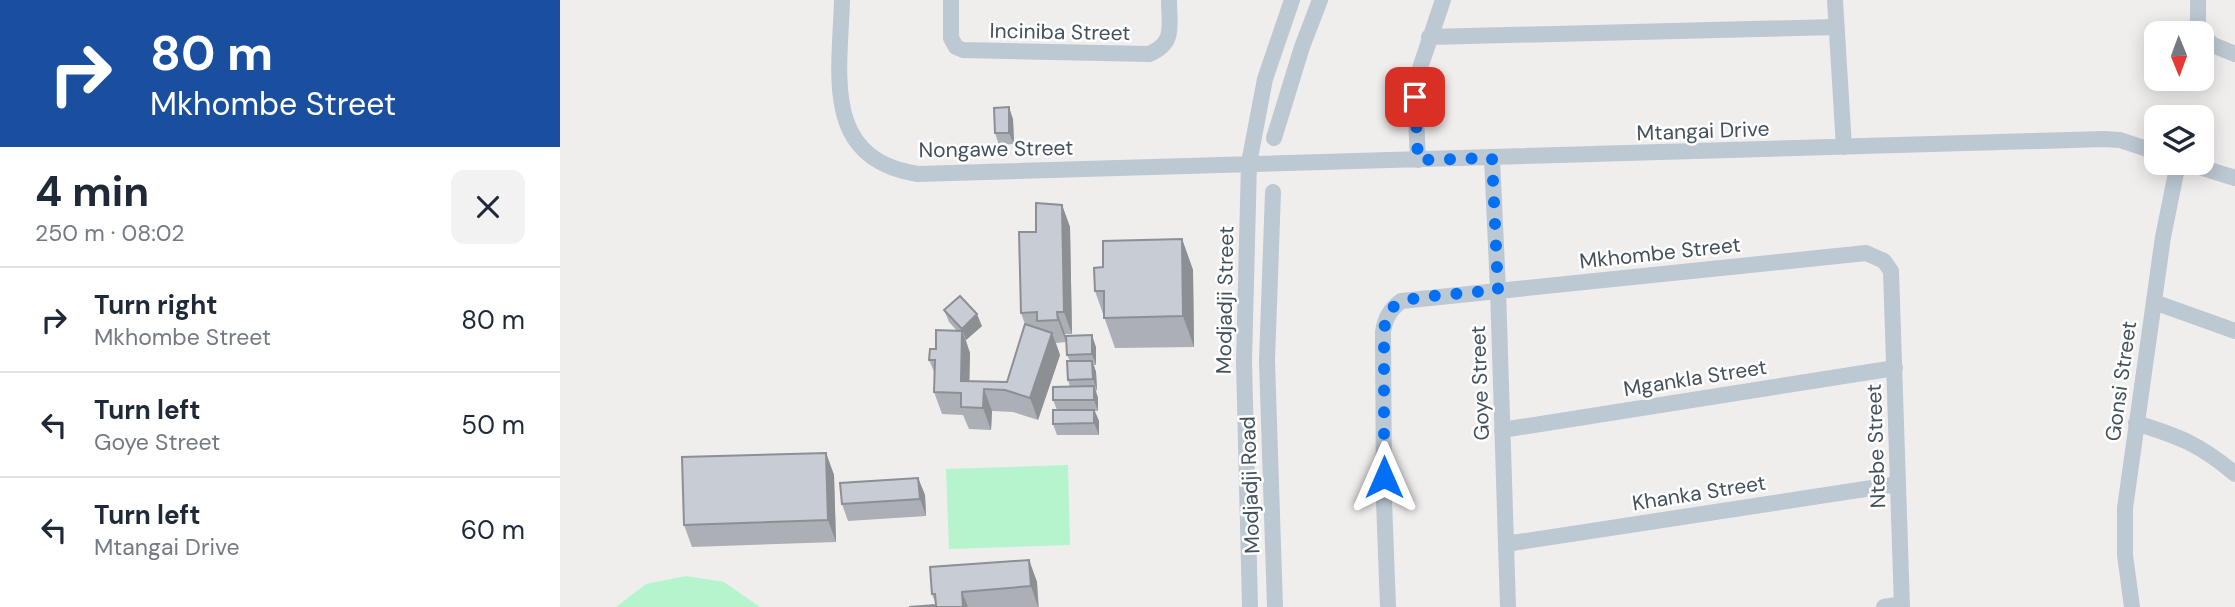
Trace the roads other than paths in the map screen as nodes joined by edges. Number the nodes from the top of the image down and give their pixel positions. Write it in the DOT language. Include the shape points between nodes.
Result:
graph roads {
  1 [pos="842,0"];
  2 [pos="951,0"];
  3 [pos="1170,0"];
  4 [pos="1292,0"];
  5 [pos="1320,0"];
  6 [pos="1443,0"];
  7 [pos="1835,0"];
  8 [pos="2198,0"];
  9 [pos="2198,21"];
  10 [pos="1836,27"];
  11 [pos="1278,37"];
  12 [pos="1429,37"];
  13 [pos="2214,45"];
  14 [pos="1302,47"];
  15 [pos="2235,54"];
  16 [pos="1274,138"];
  17 [pos="1843,148"];
  18 [pos="2144,148"];
  19 [pos="1492,158"];
  20 [pos="1418,160"];
  21 [pos="1249,163"];
  22 [pos="2214,171"];
  23 [pos="2176,175"];
  24 [pos="2235,178"];
  25 [pos="1273,192"];
  26 [pos="1892,283"];
  27 [pos="1498,290"];
  28 [pos="2154,302"];
  29 [pos="2235,331"];
  30 [pos="1244,361"];
  31 [pos="1267,361"];
  32 [pos="1895,368"];
  33 [pos="2136,423"];
  34 [pos="1502,430"];
  35 [pos="2235,474"];
  36 [pos="1898,484"];
  37 [pos="1506,544"];
  38 [pos="1902,606"];
  39 [pos="1250,607"];
  40 [pos="1275,607"];
  41 [pos="1388,607"];
  42 [pos="1508,607"];
  43 [pos="1884,607"];
  44 [pos="2132,607"];
  1 -- 21 [label="street, Nongawe Street" via="845,119 864,151 899,171"];
  2 -- 3 [label="street, Inciniba Street" via="951,38 963,50 1149,54 1169,38"];
  4 -- 11 [label="street, Modjadji Street"];
  5 -- 14 [label="street"];
  6 -- 12 [label="street"];
  7 -- 10 [label="street"];
  8 -- 9 [label="street"];
  10 -- 12 [label="street"];
  10 -- 17 [label="street"];
  11 -- 14 [label="street"];
  11 -- 21 [label="street, Modjadji Street"];
  12 -- 20 [label="street" via="1415,97"];
  13 -- 15 [label="street"];
  14 -- 16 [label="street"];
  17 -- 18 [label="street, Mtangai Drive" via="2104,139"];
  17 -- 19 [label="street, Mtangai Drive"];
  19 -- 20 [label="street, Mtangai Drive"];
  19 -- 27 [label="street, Goye Street"];
  20 -- 21 [label="street, Mtangai Drive"];
  21 -- 30 [label="street, Modjadji Street"];
  22 -- 24 [label="street"];
  23 -- 28 [label="street, Gonsi Street"];
  25 -- 31 [label="street, Modjadji Road"];
  26 -- 27 [label="street, Mkhombe Street" via="1887,264 1866,253"];
  26 -- 32 [label="street, Ntebe Street"];
  27 -- 34 [label="street, Goye Street"];
  27 -- 41 [label="street, Mkhombe Street" via="1401,301 1385,321"];
  28 -- 29 [label="street"];
  28 -- 33 [label="street, Gonsi Street"];
  30 -- 31 [label="street"];
  30 -- 39 [label="street, Modjadji Street"];
  31 -- 40 [label="street, Modjadji Road"];
  32 -- 34 [label="street, Mgankla Street"];
  32 -- 36 [label="street, Ntebe Street"];
  33 -- 35 [label="street" via="2181,437"];
  33 -- 44 [label="street, Gonsi Street" via="2123,527"];
  34 -- 37 [label="street, Goye Street"];
  36 -- 37 [label="street, Khanka Street"];
  36 -- 38 [label="street, Ntebe Street"];
  37 -- 42 [label="street, Goye Street"];
  38 -- 43 [label="street"];
}
